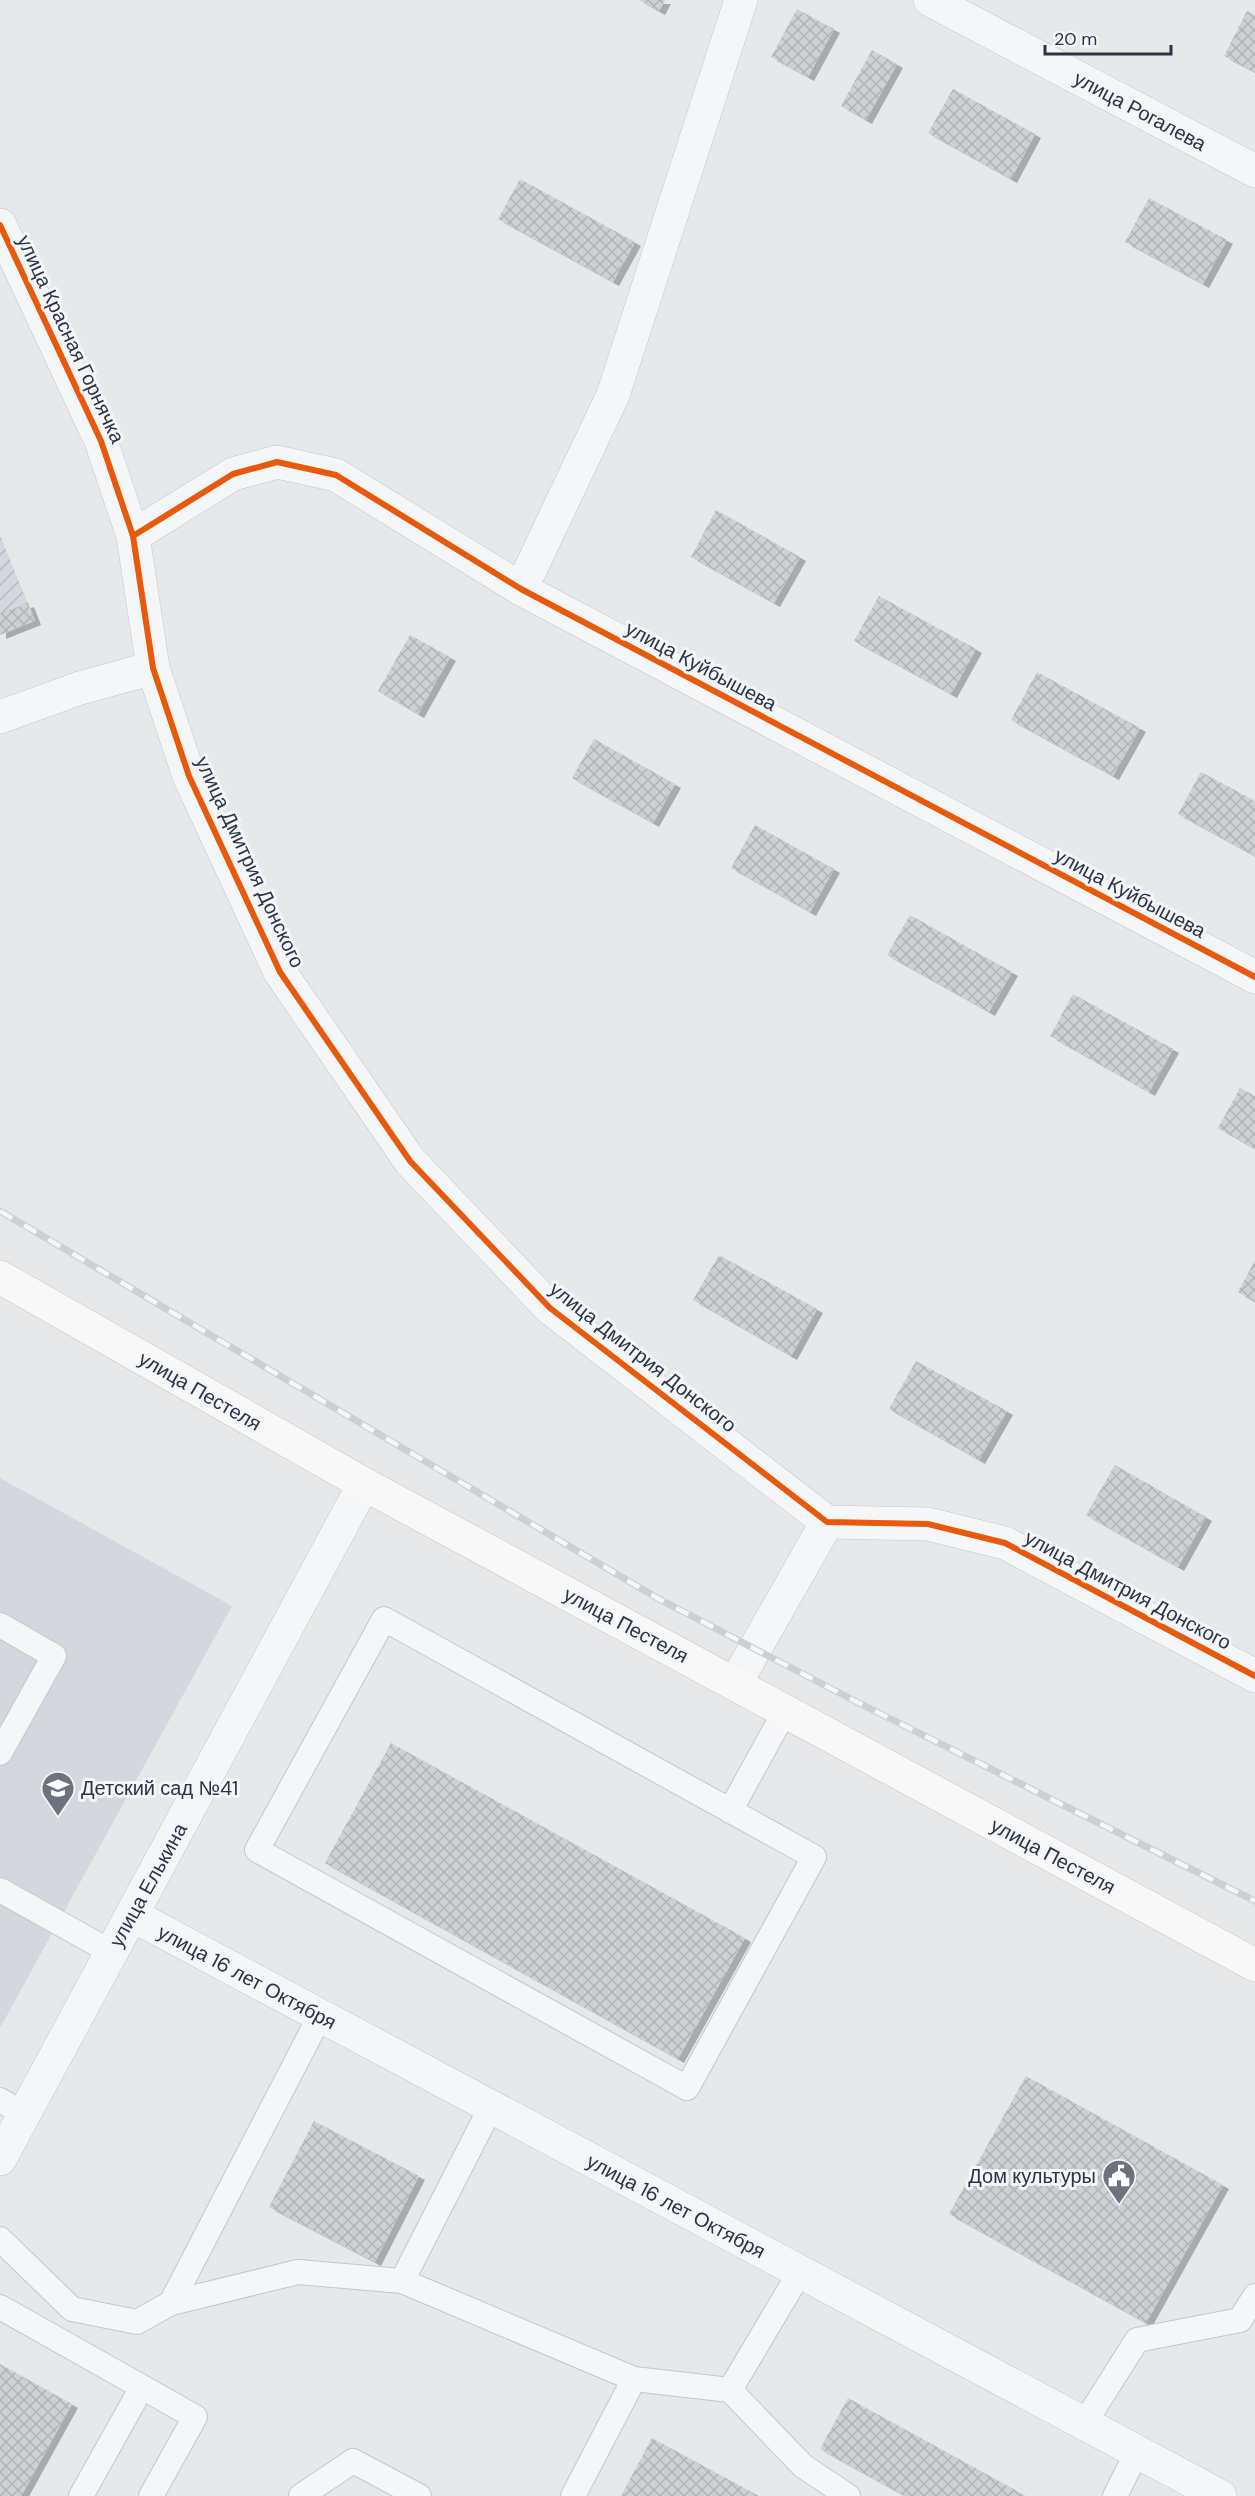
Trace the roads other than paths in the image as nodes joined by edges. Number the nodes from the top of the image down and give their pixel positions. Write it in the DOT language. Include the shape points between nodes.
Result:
graph roads {
  1 [pos="741,0"];
  2 [pos="930,0"];
  3 [pos="1255,171"];
  4 [pos="0,225"];
  5 [pos="134,537"];
  6 [pos="521,589"];
  7 [pos="153,668"];
  8 [pos="0,717"];
  9 [pos="1255,977"];
  10 [pos="0,1277"];
  11 [pos="364,1484"];
  12 [pos="827,1522"];
  13 [pos="0,1625"];
  14 [pos="1255,1676"];
  15 [pos="735,1684"];
  16 [pos="785,1711"];
  17 [pos="0,1754"];
  18 [pos="730,1811"];
  19 [pos="0,1890"];
  20 [pos="132,1915"];
  21 [pos="111,1952"];
  22 [pos="1255,1965"];
  23 [pos="320,2016"];
  24 [pos="12,2107"];
  25 [pos="491,2107"];
  26 [pos="0,2159"];
  27 [pos="0,2239"];
  28 [pos="800,2272"];
  29 [pos="402,2281"];
  30 [pos="1255,2296"];
  31 [pos="171,2303"];
  32 [pos="0,2307"];
  33 [pos="634,2379"];
  34 [pos="142,2387"];
  35 [pos="730,2390"];
  36 [pos="1084,2424"];
  37 [pos="1137,2452"];
  38 [pos="81,2496"];
  39 [pos="151,2496"];
  40 [pos="302,2496"];
  41 [pos="419,2496"];
  42 [pos="573,2496"];
  43 [pos="848,2496"];
  44 [pos="1115,2496"];
  45 [pos="1220,2496"];
  1 -- 6 [label="street" via="613,395"];
  2 -- 3 [label="street, улица Рогалева"];
  4 -- 5 [label="street, улица Красная Горнячка" via="101,441"];
  5 -- 6 [label="street, улица Куйбышева" via="233,474 278,462 336,475"];
  5 -- 7 [label="street, улица Дмитрия Донского"];
  6 -- 9 [label="street, улица Куйбышева"];
  7 -- 8 [label="street" via="80,688"];
  7 -- 12 [label="street, улица Дмитрия Донского" via="189,776 280,972 410,1161 550,1308"];
  10 -- 11 [label="main road, улица Пестеля"];
  11 -- 15 [label="main road, улица Пестеля"];
  11 -- 20 [label="street, улица Елькина"];
  12 -- 14 [label="street, улица Дмитрия Донского" via="928,1524 1005,1543"];
  12 -- 15 [label="street"];
  13 -- 17 [label="lane" via="54,1656"];
  15 -- 16 [label="main road, улица Пестеля"];
  16 -- 18 [label="lane"];
  16 -- 22 [label="main road, улица Пестеля"];
  18 -- 18 [label="lane" via="814,1857 687,2088 257,1850 384,1619"];
  19 -- 21 [label="lane"];
  20 -- 21 [label="street, улица Елькина"];
  20 -- 23 [label="street, улица 16 лет Октября"];
  21 -- 24 [label="street, улица Елькина"];
  23 -- 25 [label="street, улица 16 лет Октября"];
  23 -- 31 [label="lane"];
  24 -- 26 [label="street, улица Елькина"];
  25 -- 28 [label="street, улица 16 лет Октября"];
  25 -- 29 [label="lane"];
  27 -- 31 [label="lane" via="72,2309 137,2322"];
  28 -- 35 [label="lane"];
  28 -- 36 [label="street, улица 16 лет Октября"];
  29 -- 31 [label="lane" via="297,2272"];
  29 -- 33 [label="lane"];
  30 -- 36 [label="lane" via="1240,2320 1137,2340"];
  32 -- 34 [label="lane"];
  33 -- 35 [label="lane"];
  33 -- 42 [label="lane"];
  34 -- 38 [label="lane"];
  34 -- 39 [label="lane" via="195,2417"];
  35 -- 43 [label="lane" via="803,2466"];
  36 -- 37 [label="street, улица 16 лет Октября"];
  37 -- 44 [label="lane"];
  37 -- 45 [label="street, улица 16 лет Октября"];
  40 -- 41 [label="lane" via="353,2462"];
}
